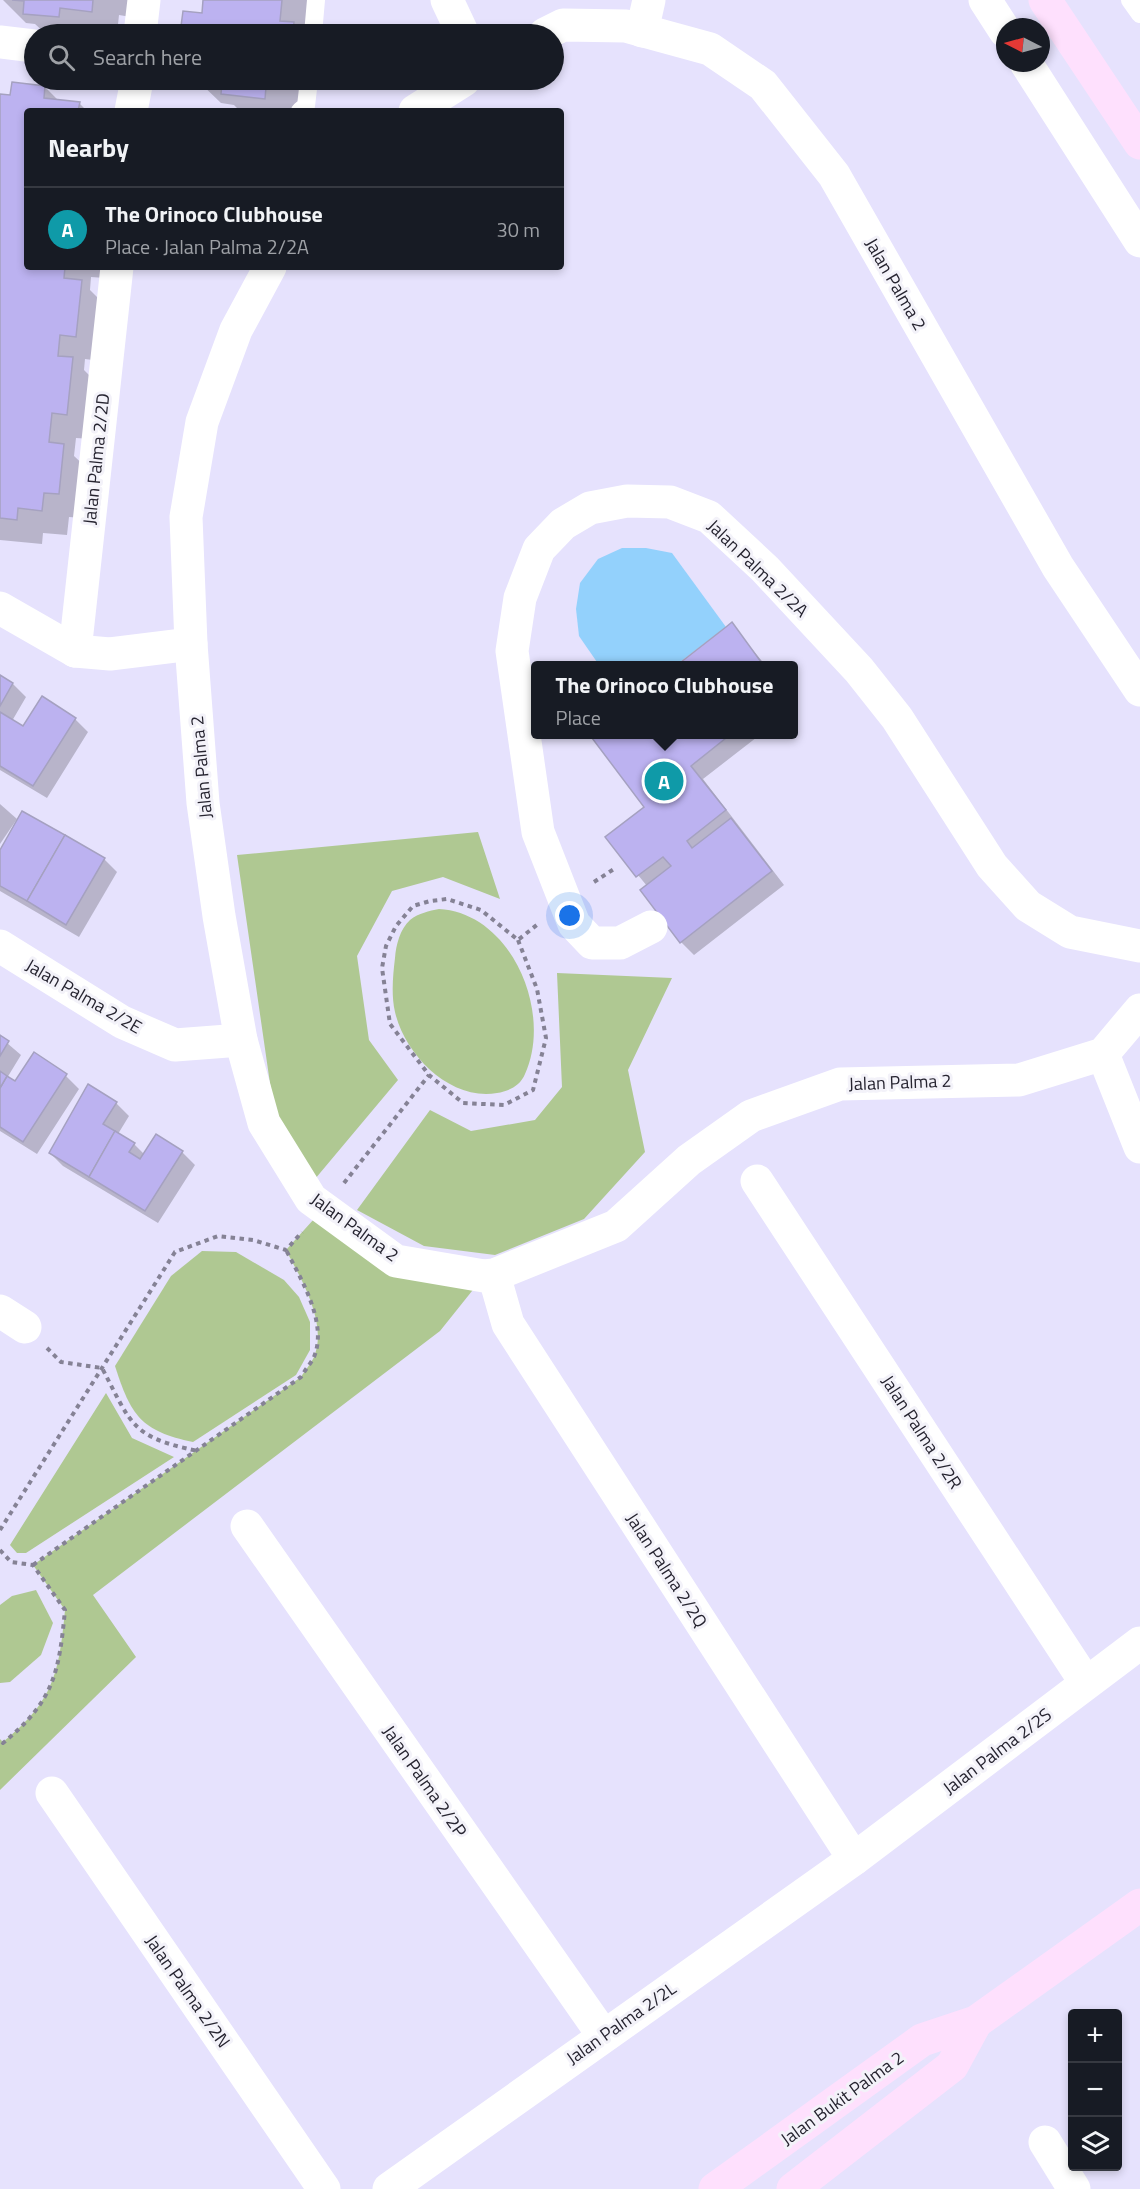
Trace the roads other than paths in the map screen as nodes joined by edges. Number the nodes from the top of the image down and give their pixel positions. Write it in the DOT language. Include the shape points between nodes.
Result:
graph roads {
  1 [pos="144,0"];
  2 [pos="316,0"];
  3 [pos="447,0"];
  4 [pos="985,0"];
  5 [pos="1045,0"];
  6 [pos="1130,0"];
  7 [pos="1140,14"];
  8 [pos="645,15"];
  9 [pos="997,18"];
  10 [pos="141,24"];
  11 [pos="314,24"];
  12 [pos="458,24"];
  13 [pos="564,25"];
  14 [pos="0,42"];
  15 [pos="24,45"];
  16 [pos="1032,72"];
  17 [pos="135,90"];
  18 [pos="308,90"];
  19 [pos="448,90"];
  20 [pos="132,108"];
  21 [pos="304,108"];
  22 [pos="420,108"];
  23 [pos="1140,143"];
  24 [pos="1140,241"];
  25 [pos="117,270"];
  26 [pos="268,270"];
  27 [pos="0,608"];
  28 [pos="191,644"];
  29 [pos="75,651"];
  30 [pos="1140,690"];
  31 [pos="651,927"];
  32 [pos="0,946"];
  33 [pos="1140,946"];
  34 [pos="1140,1010"];
  35 [pos="241,1040"];
  36 [pos="1103,1054"];
  37 [pos="1140,1147"];
  38 [pos="757,1181"];
  39 [pos="494,1275"];
  40 [pos="247,1526"];
  41 [pos="1140,1643"];
  42 [pos="1086,1683"];
  43 [pos="52,1793"];
  44 [pos="854,1859"];
  45 [pos="1140,1905"];
  46 [pos="976,2022"];
  47 [pos="603,2035"];
  48 [pos="1045,2142"];
  49 [pos="324,2189"];
  50 [pos="389,2189"];
  51 [pos="715,2189"];
  52 [pos="793,2189"];
  53 [pos="1074,2189"];
  1 -- 10 [label="street"];
  2 -- 11 [label="lane"];
  3 -- 12 [label="street"];
  4 -- 9 [label="street"];
  5 -- 23 [label="street"];
  6 -- 7 [label="lane"];
  8 -- 13 [label="street, Jalan Palma 2" via="626,26"];
  8 -- 30 [label="street, Jalan Palma 2" via="710,49 764,85 834,175 1058,567"];
  14 -- 15 [label="street"];
  16 -- 24 [label="street"];
  17 -- 20 [label="street"];
  18 -- 21 [label="lane"];
  19 -- 22 [label="street"];
  25 -- 29 [label="street, Jalan Palma 2/2D"];
  26 -- 28 [label="street, Jalan Palma 2" via="236,330 202,422 186,517"];
  27 -- 29 [label="street"];
  28 -- 29 [label="street" via="111,654"];
  28 -- 35 [label="street, Jalan Palma 2" via="204,803"];
  31 -- 33 [label="street, Jalan Palma 2/2A" via="620,943 592,943 574,924 538,832 512,651 520,598 539,549 563,524 590,508 627,501 670,502 709,518 765,569 859,670 897,718 992,866 1028,906 1070,932"];
  32 -- 35 [label="street, Jalan Palma 2/2E" via="122,1022 175,1045"];
  34 -- 36 [label="street"];
  35 -- 39 [label="street, Jalan Palma 2" via="264,1123 311,1199 396,1261"];
  36 -- 37 [label="street"];
  36 -- 39 [label="street, Jalan Palma 2" via="1019,1080 840,1084 773,1108 751,1116 689,1160 616,1226"];
  38 -- 42 [label="street, Jalan Palma 2/2R"];
  39 -- 44 [label="street, Jalan Palma 2/2Q" via="508,1324"];
  40 -- 47 [label="street, Jalan Palma 2/2P"];
  41 -- 42 [label="street, Jalan Palma 2/2S"];
  42 -- 44 [label="street, Jalan Palma 2/2S"];
  43 -- 49 [label="street, Jalan Palma 2/2N"];
  44 -- 47 [label="street, Jalan Palma 2/2L"];
  45 -- 46 [label="street, Jalan Bukit Palma 2"];
  46 -- 51 [label="street, Jalan Bukit Palma 2" via="922,2040"];
  46 -- 52 [label="street, Jalan Bukit Palma 2" via="952,2066"];
  47 -- 50 [label="street, Jalan Palma 2/2L"];
  48 -- 53 [label="street"];
}
